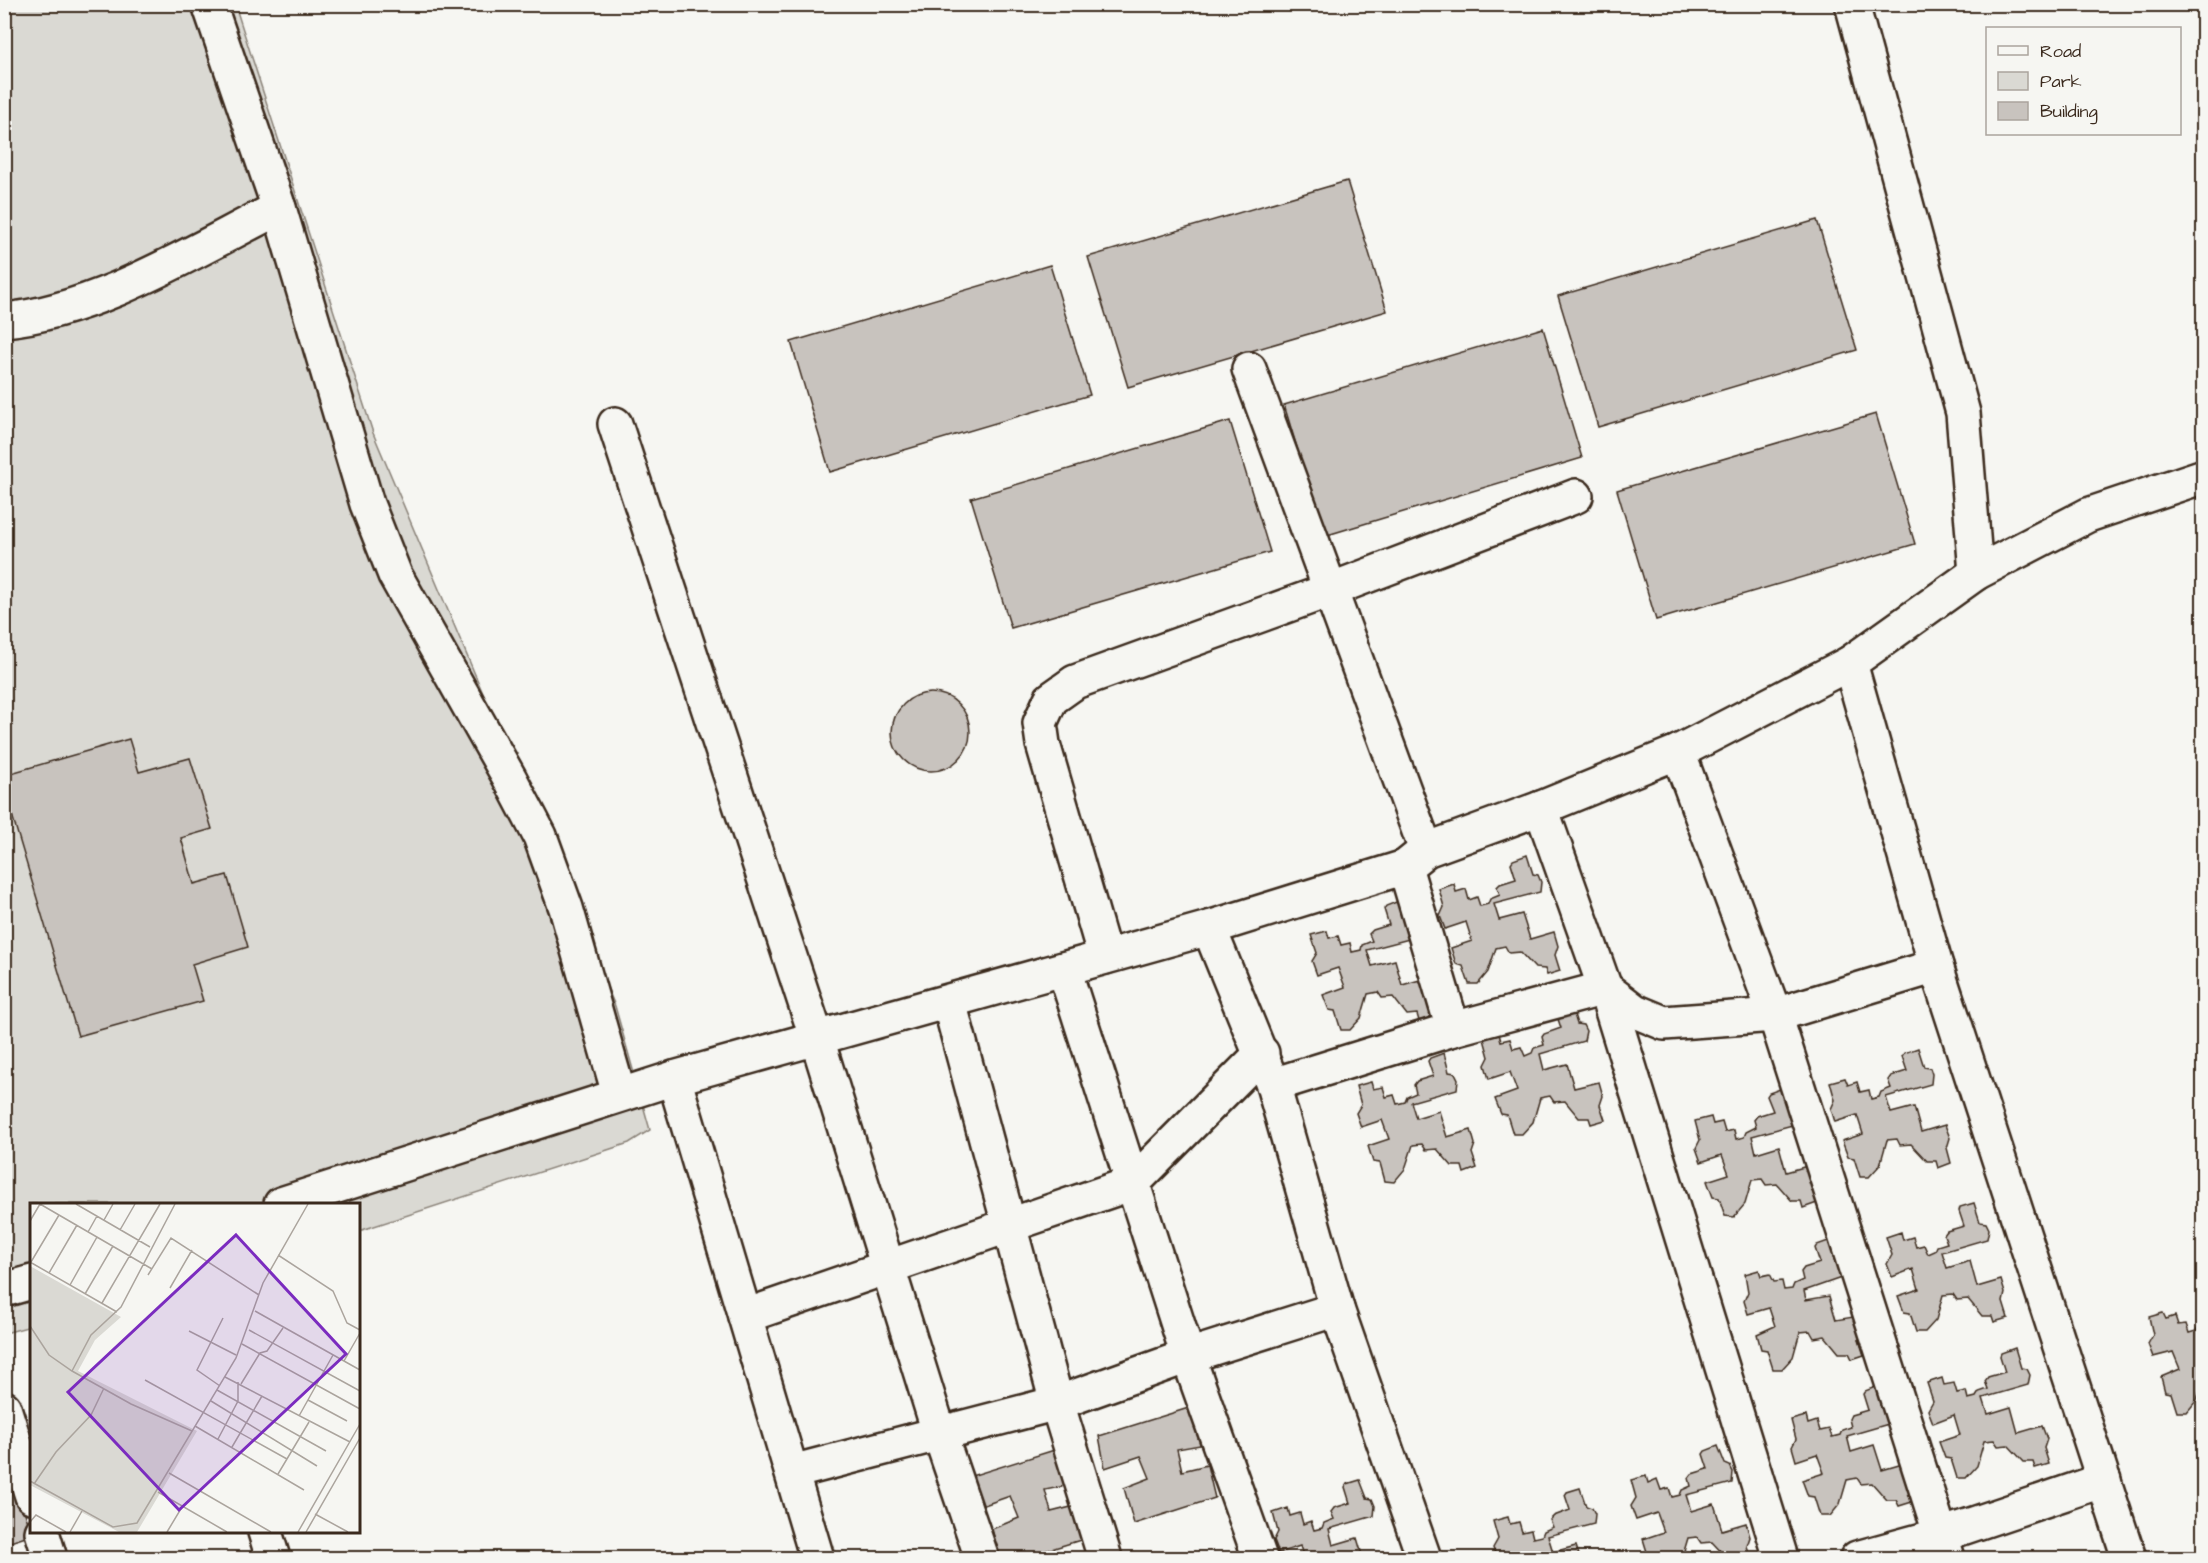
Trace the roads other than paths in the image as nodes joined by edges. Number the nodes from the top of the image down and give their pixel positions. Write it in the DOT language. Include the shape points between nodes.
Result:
graph roads {
  1 [pos="209,4"];
  2 [pos="1852,4"];
  3 [pos="279,208"];
  4 [pos="4,320"];
  5 [pos="1249,369"];
  6 [pos="615,424"];
  7 [pos="2204,476"];
  8 [pos="1576,496"];
  9 [pos="1976,573"];
  10 [pos="1330,590"];
  11 [pos="1850,663"];
  12 [pos="1678,752"];
  13 [pos="1541,808"];
  14 [pos="1415,859"];
  15 [pos="1209,928"];
  16 [pos="1105,957"];
  17 [pos="1936,966"];
  18 [pos="1064,969"];
  19 [pos="1605,988"];
  20 [pos="949,1002"];
  21 [pos="1776,1016"];
  22 [pos="1453,1029"];
  23 [pos="817,1039"];
  24 [pos="1262,1053"];
  25 [pos="674,1078"];
  26 [pos="1274,1085"];
  27 [pos="620,1094"];
  28 [pos="1133,1183"];
  29 [pos="284,1203"];
  30 [pos="1010,1225"];
  31 [pos="888,1268"];
  32 [pos="30,1283"];
  33 [pos="4,1290"];
  34 [pos="1337,1309"];
  35 [pos="745,1316"];
  36 [pos="1188,1356"];
  37 [pos="1057,1403"];
  38 [pos="4,1408"];
  39 [pos="939,1432"];
  40 [pos="792,1472"];
  41 [pos="2104,1480"];
  42 [pos="30,1490"];
  43 [pos="42,1533"];
  44 [pos="265,1533"];
  45 [pos="1944,1547"];
  46 [pos="50,1558"];
  47 [pos="273,1558"];
  48 [pos="817,1558"];
  49 [pos="982,1558"];
  50 [pos="1105,1558"];
  51 [pos="1260,1558"];
  52 [pos="1424,1558"];
  53 [pos="1781,1558"];
  54 [pos="1857,1558"];
  55 [pos="2128,1558"];
  1 -- 3 [label="street"];
  2 -- 9 [label="street" via="1963,413"];
  3 -- 4 [label="street" via="125,286 75,306"];
  3 -- 27 [label="street" via="367,504 395,575 540,836 566,908"];
  5 -- 10 [label="street"];
  6 -- 23 [label="street"];
  7 -- 9 [label="street" via="2088,515"];
  8 -- 10 [label="street"];
  9 -- 11 [label="street"];
  10 -- 14 [label="street"];
  10 -- 16 [label="street" via="1075,682 1051,699 1040,723 1043,744"];
  11 -- 12 [label="street"];
  11 -- 17 [label="street"];
  12 -- 13 [label="street"];
  12 -- 21 [label="street"];
  13 -- 14 [label="street"];
  13 -- 19 [label="street"];
  14 -- 15 [label="street"];
  14 -- 22 [label="street"];
  15 -- 16 [label="street"];
  15 -- 24 [label="street"];
  16 -- 18 [label="street"];
  17 -- 21 [label="street"];
  17 -- 41 [label="street"];
  18 -- 20 [label="street"];
  18 -- 28 [label="street"];
  19 -- 21 [label="street" via="1635,1011 1664,1023"];
  19 -- 22 [label="street"];
  19 -- 53 [label="street"];
  20 -- 23 [label="street"];
  20 -- 30 [label="street"];
  21 -- 45 [label="street"];
  22 -- 26 [label="street"];
  23 -- 25 [label="street"];
  23 -- 31 [label="street"];
  24 -- 26 [label="street"];
  24 -- 28 [label="street"];
  25 -- 27 [label="street"];
  25 -- 35 [label="street"];
  26 -- 34 [label="street"];
  27 -- 29 [label="street"];
  28 -- 30 [label="street"];
  28 -- 36 [label="street"];
  30 -- 31 [label="street"];
  30 -- 37 [label="street"];
  31 -- 35 [label="street"];
  31 -- 39 [label="street"];
  32 -- 33 [label="street"];
  34 -- 36 [label="street"];
  34 -- 52 [label="street"];
  35 -- 40 [label="street"];
  36 -- 37 [label="street"];
  36 -- 51 [label="street"];
  37 -- 39 [label="street"];
  37 -- 50 [label="street"];
  38 -- 42 [label="street"];
  39 -- 40 [label="street"];
  39 -- 49 [label="street"];
  40 -- 48 [label="street"];
  41 -- 45 [label="street"];
  41 -- 55 [label="street"];
  43 -- 46 [label="street"];
  44 -- 47 [label="street"];
  45 -- 54 [label="street"];
}
